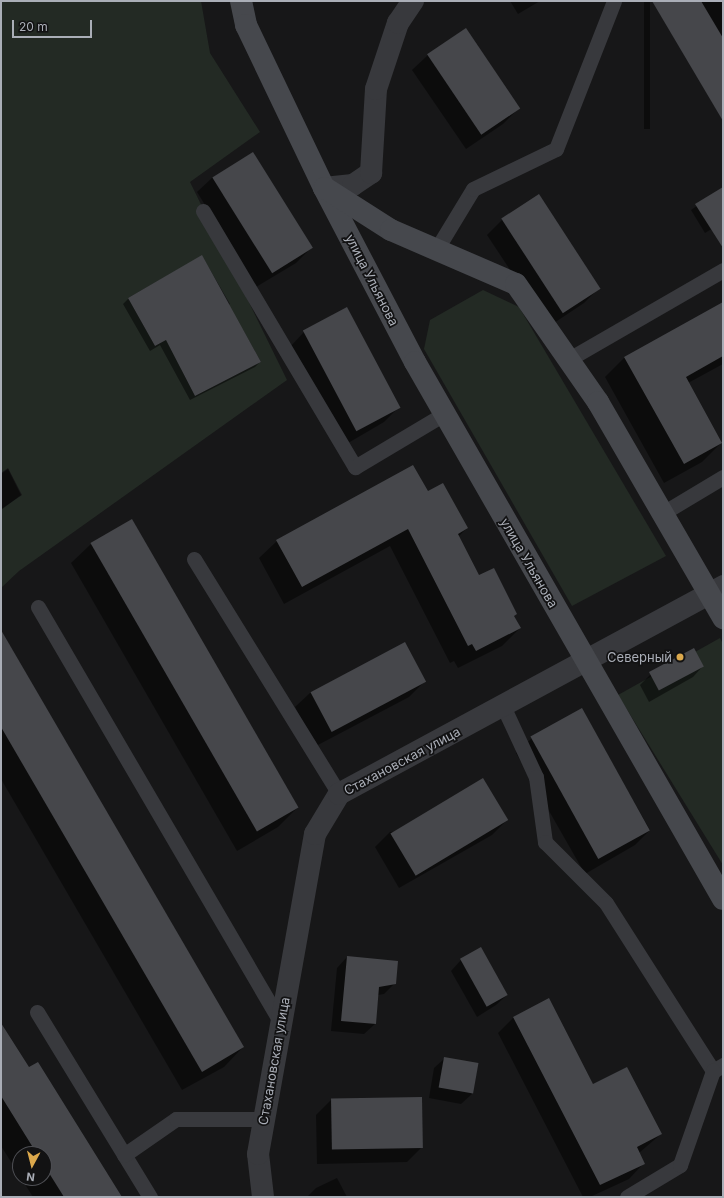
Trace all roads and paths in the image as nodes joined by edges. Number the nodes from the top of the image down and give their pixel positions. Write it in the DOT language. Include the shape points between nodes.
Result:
graph roads {
  1 [pos="241,1"];
  2 [pos="413,1"];
  3 [pos="614,1"];
  4 [pos="324,188"];
  5 [pos="203,211"];
  6 [pos="436,250"];
  7 [pos="723,270"];
  8 [pos="569,359"];
  9 [pos="444,414"];
  10 [pos="723,477"];
  11 [pos="663,513"];
  12 [pos="194,559"];
  13 [pos="716,589"];
  14 [pos="38,607"];
  15 [pos="723,618"];
  16 [pos="585,660"];
  17 [pos="504,706"];
  18 [pos="339,794"];
  19 [pos="723,899"];
  20 [pos="37,1012"];
  21 [pos="281,1023"];
  22 [pos="718,1068"];
  23 [pos="264,1119"];
  24 [pos="124,1155"];
  25 [pos="150,1197"];
  26 [pos="263,1197"];
  27 [pos="627,1197"];
  1 -- 4 [label="street, улица Ульянова" via="246,25"];
  2 -- 4 [label="street" via="398,23 376,89 371,173 353,185"];
  3 -- 6 [label="lane" via="556,149 473,189"];
  4 -- 6 [label="street" via="391,230"];
  4 -- 9 [label="street, улица Ульянова"];
  5 -- 9 [label="lane" via="355,467"];
  6 -- 8 [label="street" via="516,284"];
  7 -- 8 [label="lane"];
  8 -- 11 [label="street" via="598,402"];
  9 -- 16 [label="street, улица Ульянова"];
  10 -- 11 [label="lane"];
  11 -- 13 [label="street"];
  12 -- 18 [label="lane"];
  13 -- 15 [label="street"];
  13 -- 16 [label="street, Стахановская улица"];
  14 -- 21 [label="lane"];
  16 -- 17 [label="street, Стахановская улица"];
  16 -- 19 [label="street, улица Ульянова"];
  17 -- 18 [label="street, Стахановская улица"];
  17 -- 22 [label="lane" via="536,777 546,842 606,903"];
  18 -- 21 [label="street, Стахановская улица" via="315,834"];
  20 -- 24 [label="lane"];
  21 -- 23 [label="street, Стахановская улица"];
  22 -- 27 [label="lane" via="680,1165"];
  23 -- 24 [label="lane" via="176,1118"];
  23 -- 26 [label="street, Стахановская улица" via="258,1154"];
  24 -- 25 [label="lane"];
}
